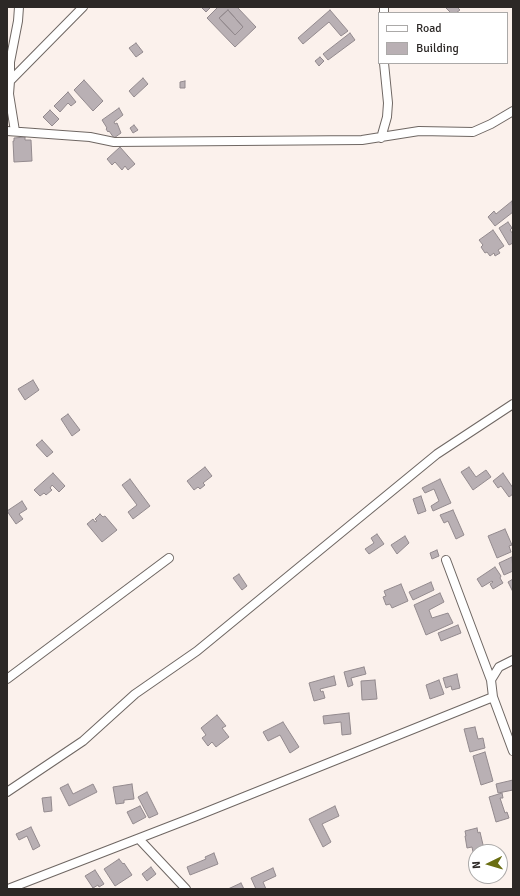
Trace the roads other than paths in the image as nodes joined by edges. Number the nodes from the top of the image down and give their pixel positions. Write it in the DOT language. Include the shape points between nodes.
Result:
graph roads {
  1 [pos="19,7"];
  2 [pos="83,7"];
  3 [pos="384,64"];
  4 [pos="10,82"];
  5 [pos="513,111"];
  6 [pos="11,131"];
  7 [pos="381,138"];
  8 [pos="513,404"];
  9 [pos="170,558"];
  10 [pos="446,560"];
  11 [pos="513,660"];
  12 [pos="7,679"];
  13 [pos="491,680"];
  14 [pos="493,697"];
  15 [pos="513,751"];
  16 [pos="7,792"];
  17 [pos="139,839"];
  18 [pos="8,889"];
  19 [pos="186,889"];
  1 -- 4 [label="street" via="10,62"];
  2 -- 4 [label="street"];
  3 -- 7 [label="street" via="388,110"];
  4 -- 6 [label="street"];
  5 -- 7 [label="street" via="473,132 419,131"];
  6 -- 7 [label="street" via="90,137 114,142 320,141"];
  8 -- 16 [label="street" via="438,454 196,651 135,694 83,741"];
  9 -- 12 [label="street"];
  10 -- 13 [label="street"];
  11 -- 13 [label="street" via="499,667"];
  13 -- 14 [label="street"];
  14 -- 15 [label="street"];
  14 -- 17 [label="street"];
  17 -- 18 [label="street"];
  17 -- 19 [label="street"];
}
